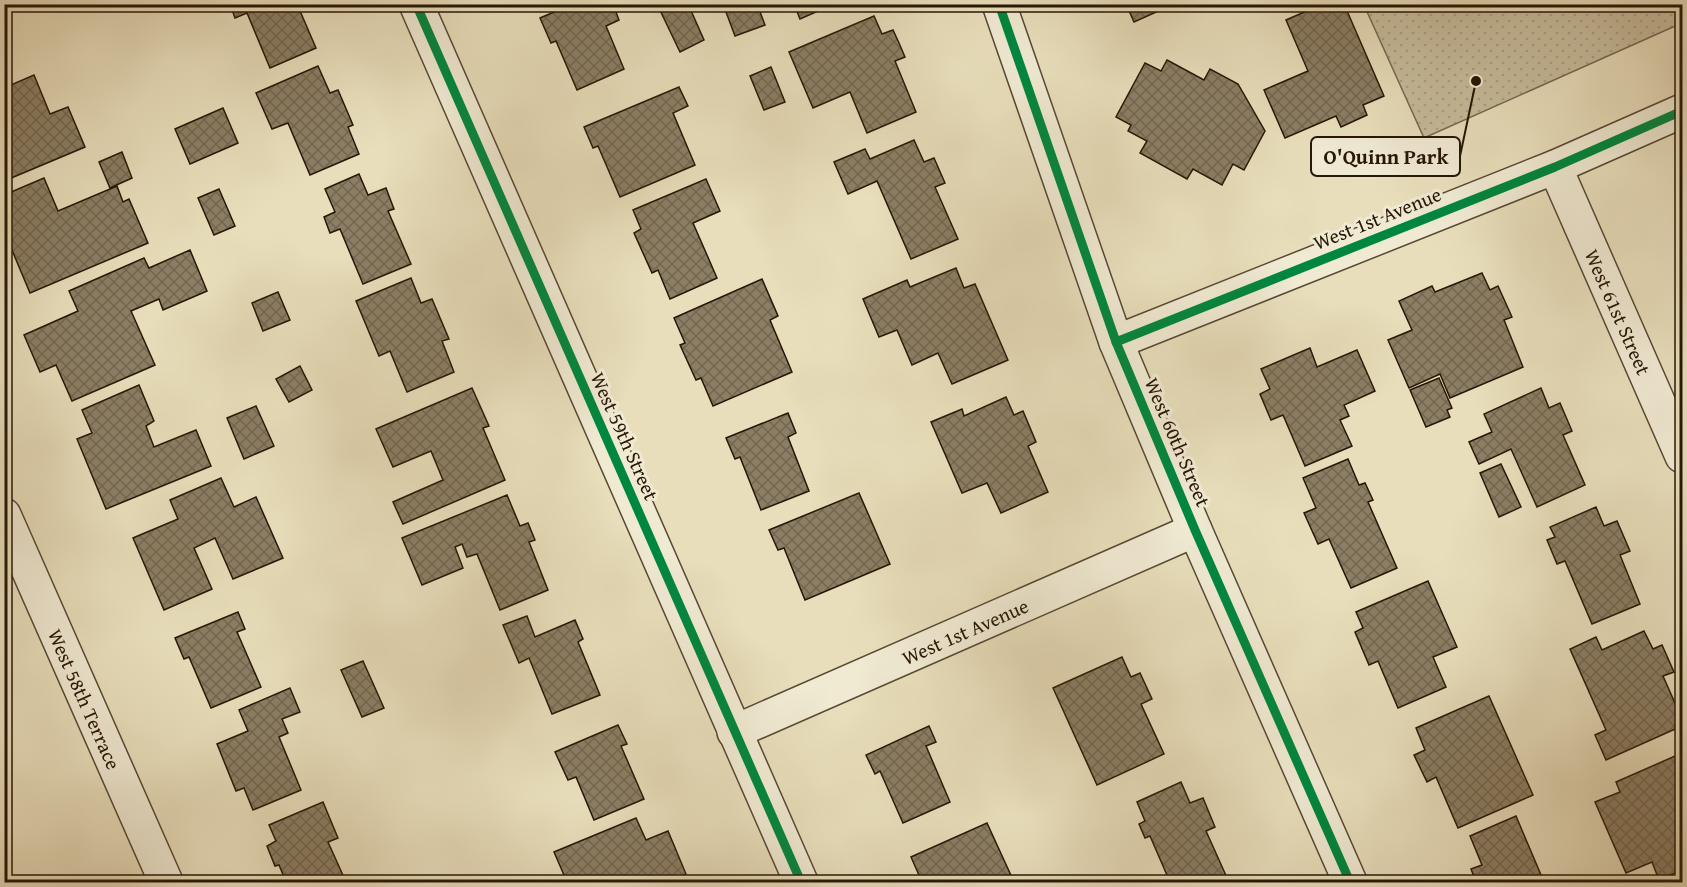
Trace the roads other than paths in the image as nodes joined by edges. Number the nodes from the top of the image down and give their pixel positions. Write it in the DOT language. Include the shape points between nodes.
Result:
graph roads {
  1 [pos="416,4"];
  2 [pos="999,4"];
  3 [pos="1683,111"];
  4 [pos="1555,167"];
  5 [pos="1116,342"];
  6 [pos="1683,456"];
  7 [pos="4,515"];
  8 [pos="1195,530"];
  9 [pos="734,732"];
  10 [pos="166,882"];
  11 [pos="801,882"];
  12 [pos="1350,882"];
  1 -- 9 [label="street, West 59th Street"];
  2 -- 5 [label="street, West 60th Street"];
  3 -- 4 [label="street, West 1st Avenue"];
  4 -- 5 [label="street, West 1st Avenue"];
  4 -- 6 [label="street, West 61st Street"];
  5 -- 8 [label="street, West 60th Street"];
  7 -- 10 [label="street, West 58th Terrace"];
  8 -- 9 [label="street, West 1st Avenue"];
  8 -- 12 [label="street, West 60th Street"];
  9 -- 11 [label="street, West 59th Street"];
}
